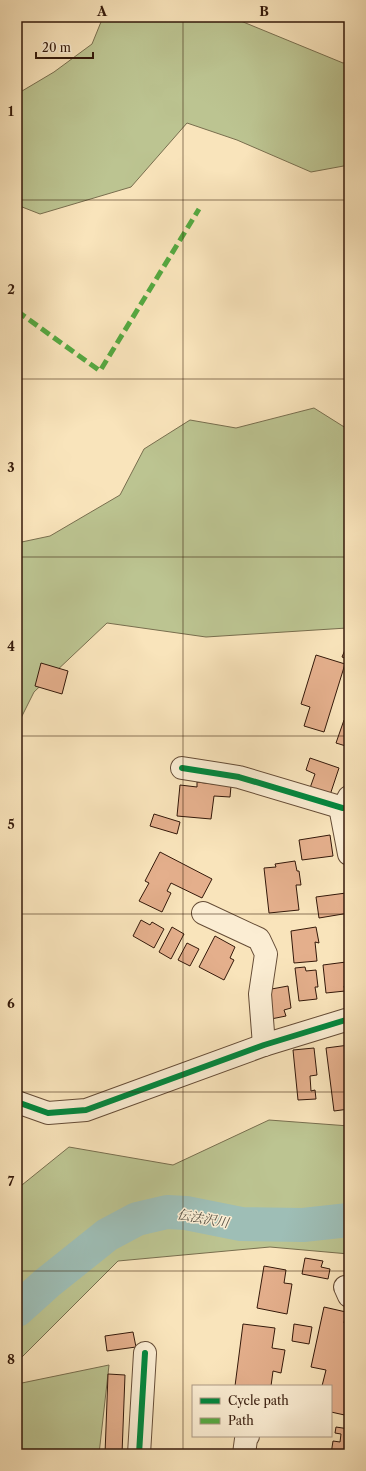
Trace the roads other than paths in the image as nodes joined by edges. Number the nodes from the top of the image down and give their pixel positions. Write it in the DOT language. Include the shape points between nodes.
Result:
graph roads {
  1 [pos="182,768"];
  2 [pos="346,802"];
  3 [pos="349,854"];
  4 [pos="203,913"];
  5 [pos="349,1019"];
  6 [pos="264,1045"];
  7 [pos="17,1102"];
  8 [pos="145,1353"];
  9 [pos="247,1437"];
  10 [pos="139,1454"];
  11 [pos="244,1454"];
  1 -- 2 [label="street" via="239,777"];
  2 -- 3 [label="street" via="341,812"];
  4 -- 6 [label="street" via="259,939 266,954 260,994"];
  5 -- 6 [label="street"];
  6 -- 7 [label="street" via="86,1110 48,1113"];
  8 -- 10 [label="street"];
  9 -- 11 [label="street"];
}
